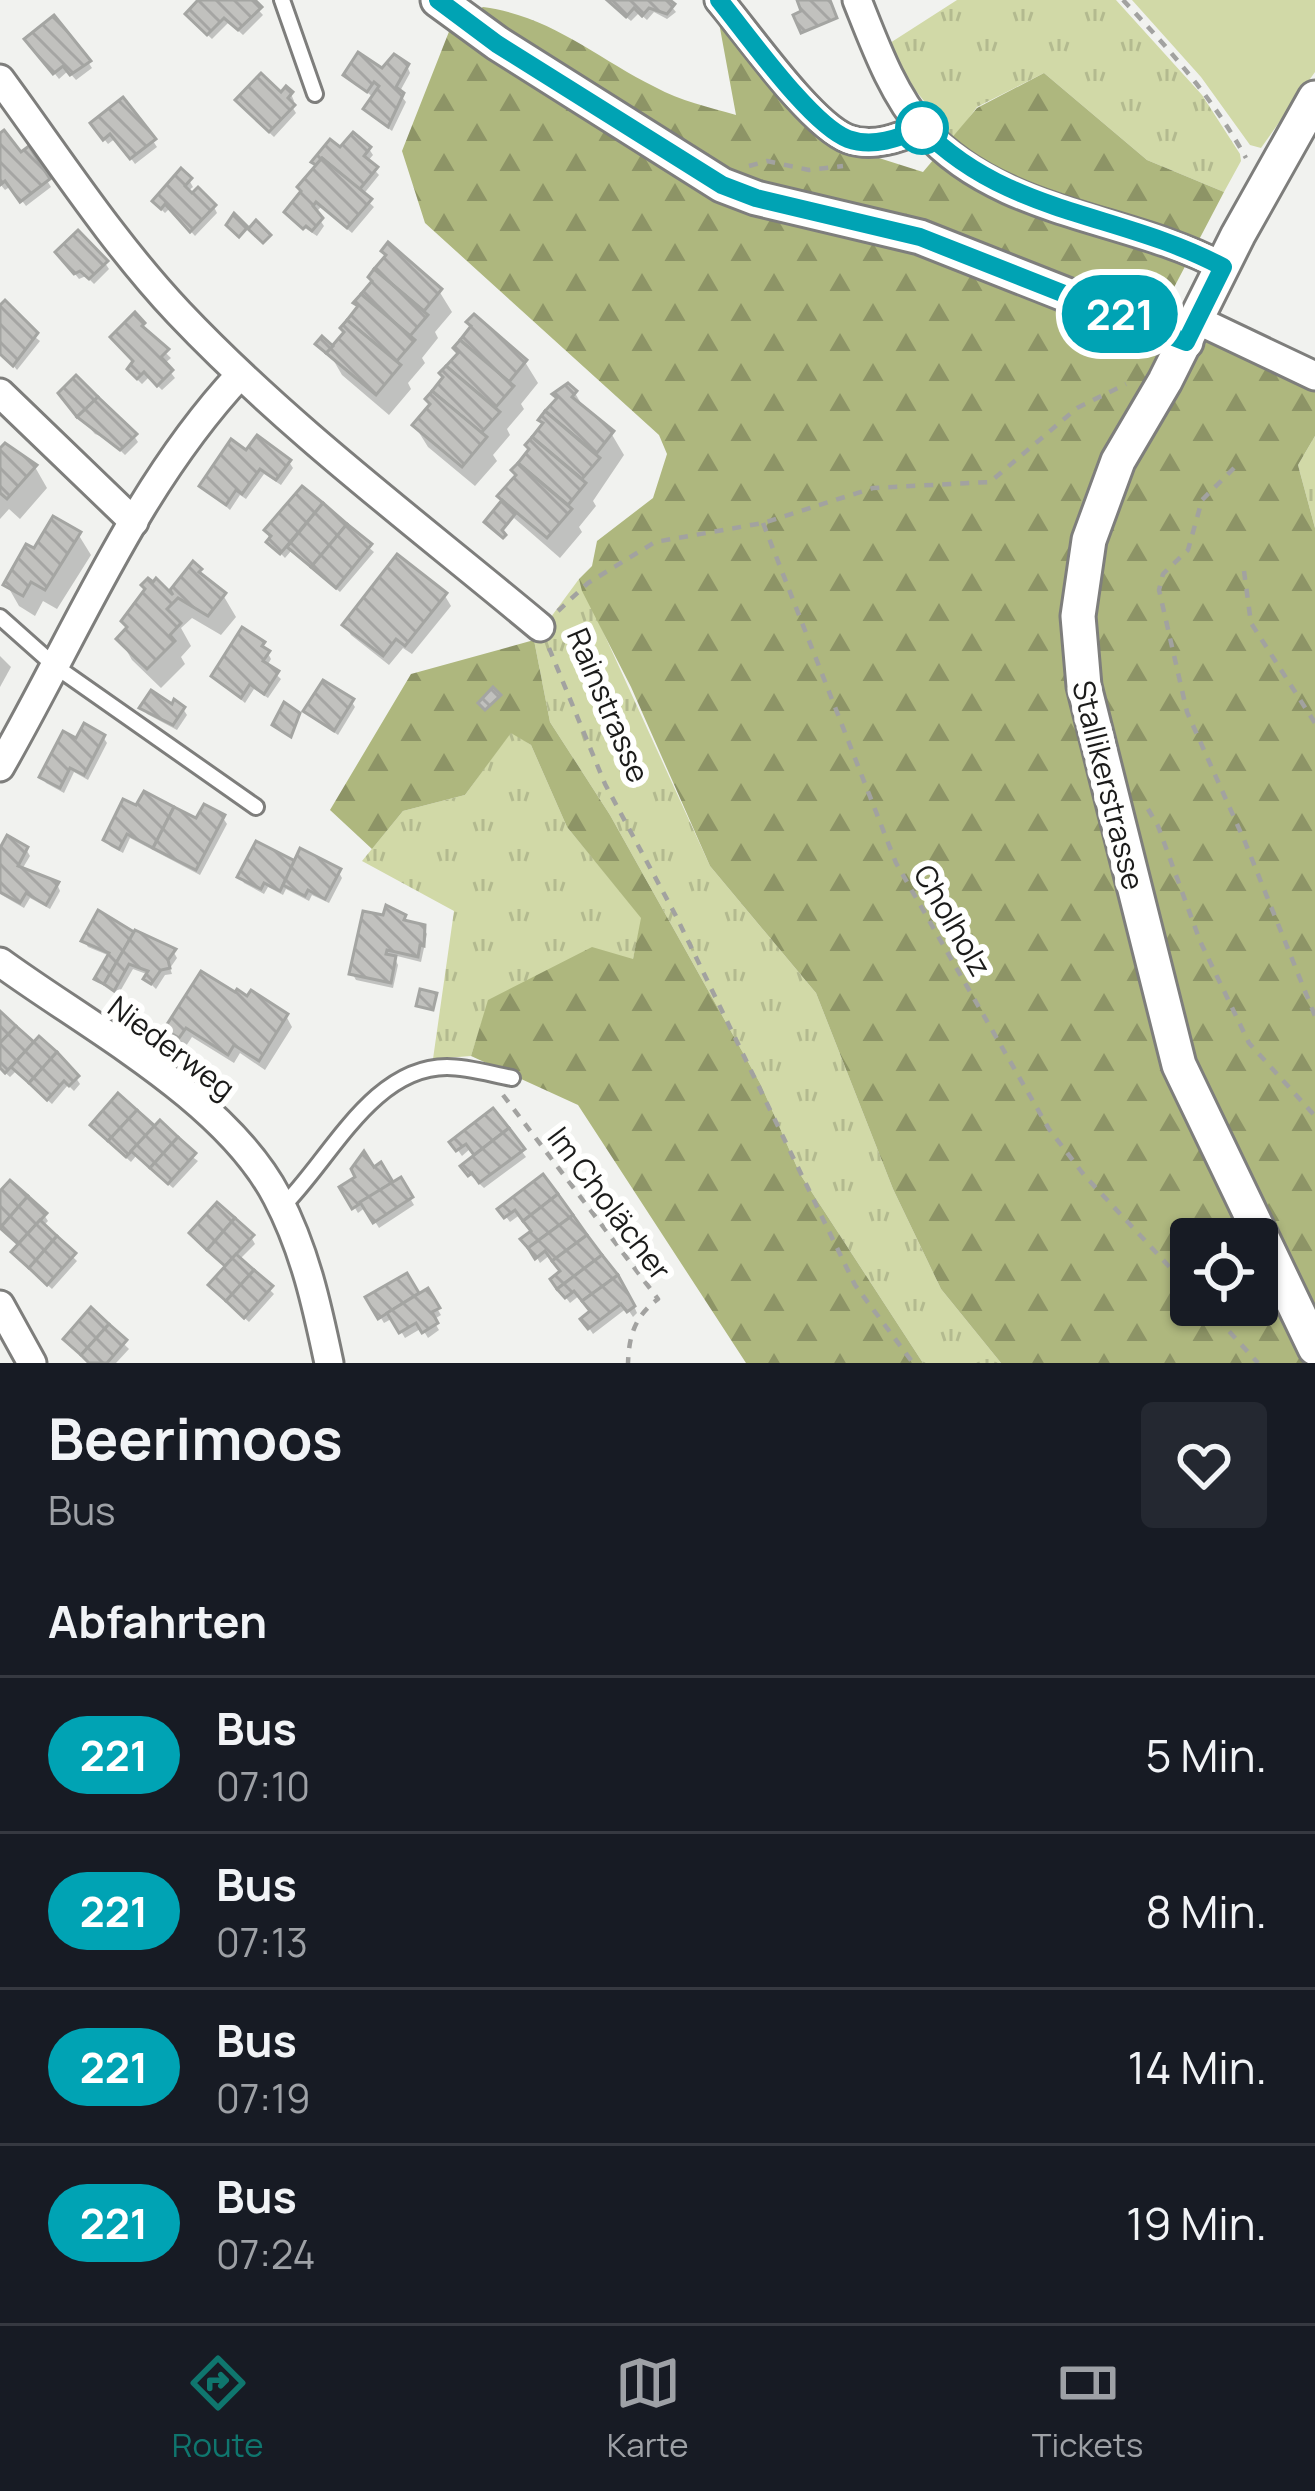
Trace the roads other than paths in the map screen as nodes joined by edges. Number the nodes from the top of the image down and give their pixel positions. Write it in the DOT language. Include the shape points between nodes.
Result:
graph roads {
  1 [pos="282,0"];
  2 [pos="438,0"];
  3 [pos="719,0"];
  4 [pos="857,0"];
  5 [pos="0,80"];
  6 [pos="315,94"];
  7 [pos="1315,98"];
  8 [pos="922,128"];
  9 [pos="1223,267"];
  10 [pos="1192,331"];
  11 [pos="240,375"];
  12 [pos="1315,376"];
  13 [pos="0,393"];
  14 [pos="134,522"];
  15 [pos="0,617"];
  16 [pos="540,627"];
  17 [pos="55,666"];
  18 [pos="0,767"];
  19 [pos="256,807"];
  20 [pos="0,962"];
  21 [pos="512,1078"];
  22 [pos="282,1207"];
  23 [pos="0,1305"];
  24 [pos="1315,1348"];
  25 [pos="32,1363"];
  26 [pos="329,1363"];
  1 -- 6 [label="lane"];
  2 -- 10 [label="street" via="722,185 920,237"];
  3 -- 8 [label="street" via="808,107 845,138 886,141"];
  4 -- 8 [label="street" via="890,79"];
  5 -- 11 [label="street, Rainstrasse" via="136,264"];
  7 -- 9 [label="street, Stallikerstrasse"];
  8 -- 9 [label="street" via="966,168 1004,188"];
  9 -- 10 [label="street, Stallikerstrasse"];
  10 -- 12 [label="street"];
  10 -- 24 [label="street, Stallikerstrasse" via="1118,460 1089,540 1078,616 1081,668 1179,1065"];
  11 -- 14 [label="street" via="208,409"];
  11 -- 16 [label="street, Rainstrasse"];
  13 -- 14 [label="street"];
  14 -- 17 [label="street"];
  15 -- 17 [label="lane"];
  17 -- 18 [label="street"];
  17 -- 19 [label="lane"];
  20 -- 22 [label="street, Niederweg" via="216,1119 250,1154"];
  21 -- 22 [label="lane" via="449,1067 407,1076 368,1106"];
  22 -- 26 [label="street, Niederweg" via="300,1244"];
  23 -- 25 [label="street"];
}
